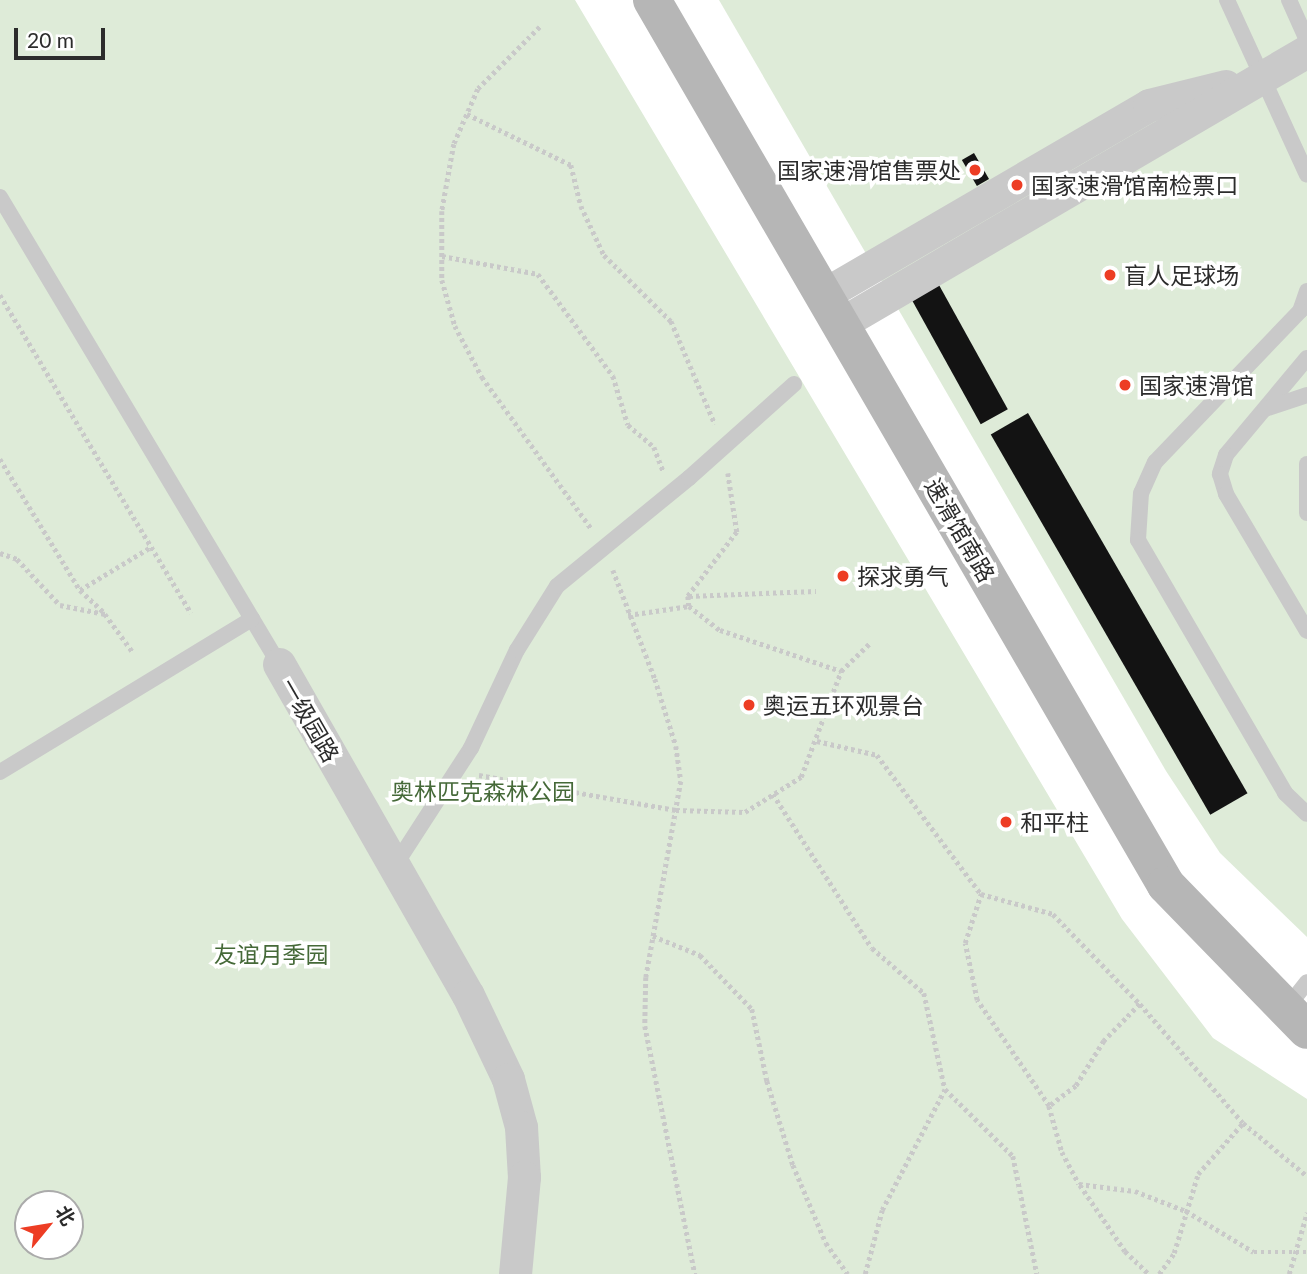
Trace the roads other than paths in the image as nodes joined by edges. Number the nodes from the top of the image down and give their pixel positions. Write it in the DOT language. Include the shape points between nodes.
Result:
graph roads {
  1 [pos="652,0"];
  2 [pos="1227,0"];
  3 [pos="1289,0"];
  4 [pos="1307,40"];
  5 [pos="1307,51"];
  6 [pos="1263,78"];
  7 [pos="1307,175"];
  8 [pos="0,197"];
  9 [pos="1307,291"];
  10 [pos="832,309"];
  11 [pos="1307,358"];
  12 [pos="794,384"];
  13 [pos="1307,395"];
  14 [pos="1265,409"];
  15 [pos="1307,464"];
  16 [pos="1307,513"];
  17 [pos="252,619"];
  18 [pos="1307,631"];
  19 [pos="279,664"];
  20 [pos="0,772"];
  21 [pos="1307,814"];
  22 [pos="394,867"];
  23 [pos="1300,1007"];
  24 [pos="514,1274"];
  1 -- 10 [label="street, 速滑馆南路"];
  2 -- 6 [label="lane"];
  3 -- 4 [label="lane"];
  5 -- 6 [label="street"];
  6 -- 7 [label="lane"];
  6 -- 10 [label="street" via="1149,105"];
  8 -- 17 [label="lane, 一级园路"];
  9 -- 21 [label="lane" via="1300,311 1155,462 1142,493 1138,540 1285,793"];
  10 -- 23 [label="street, 速滑馆南路" via="1166,885"];
  11 -- 14 [label="lane"];
  12 -- 22 [label="lane" via="557,586 517,650 457,771"];
  13 -- 14 [label="lane"];
  14 -- 18 [label="lane" via="1226,455 1220,474 1227,495"];
  15 -- 16 [label="lane"];
  17 -- 19 [label="lane, 一级园路"];
  17 -- 20 [label="lane"];
  19 -- 22 [label="street, 一级园路"];
  22 -- 24 [label="street, 一级园路" via="468,995 508,1079 521,1127 524,1177"];
}
